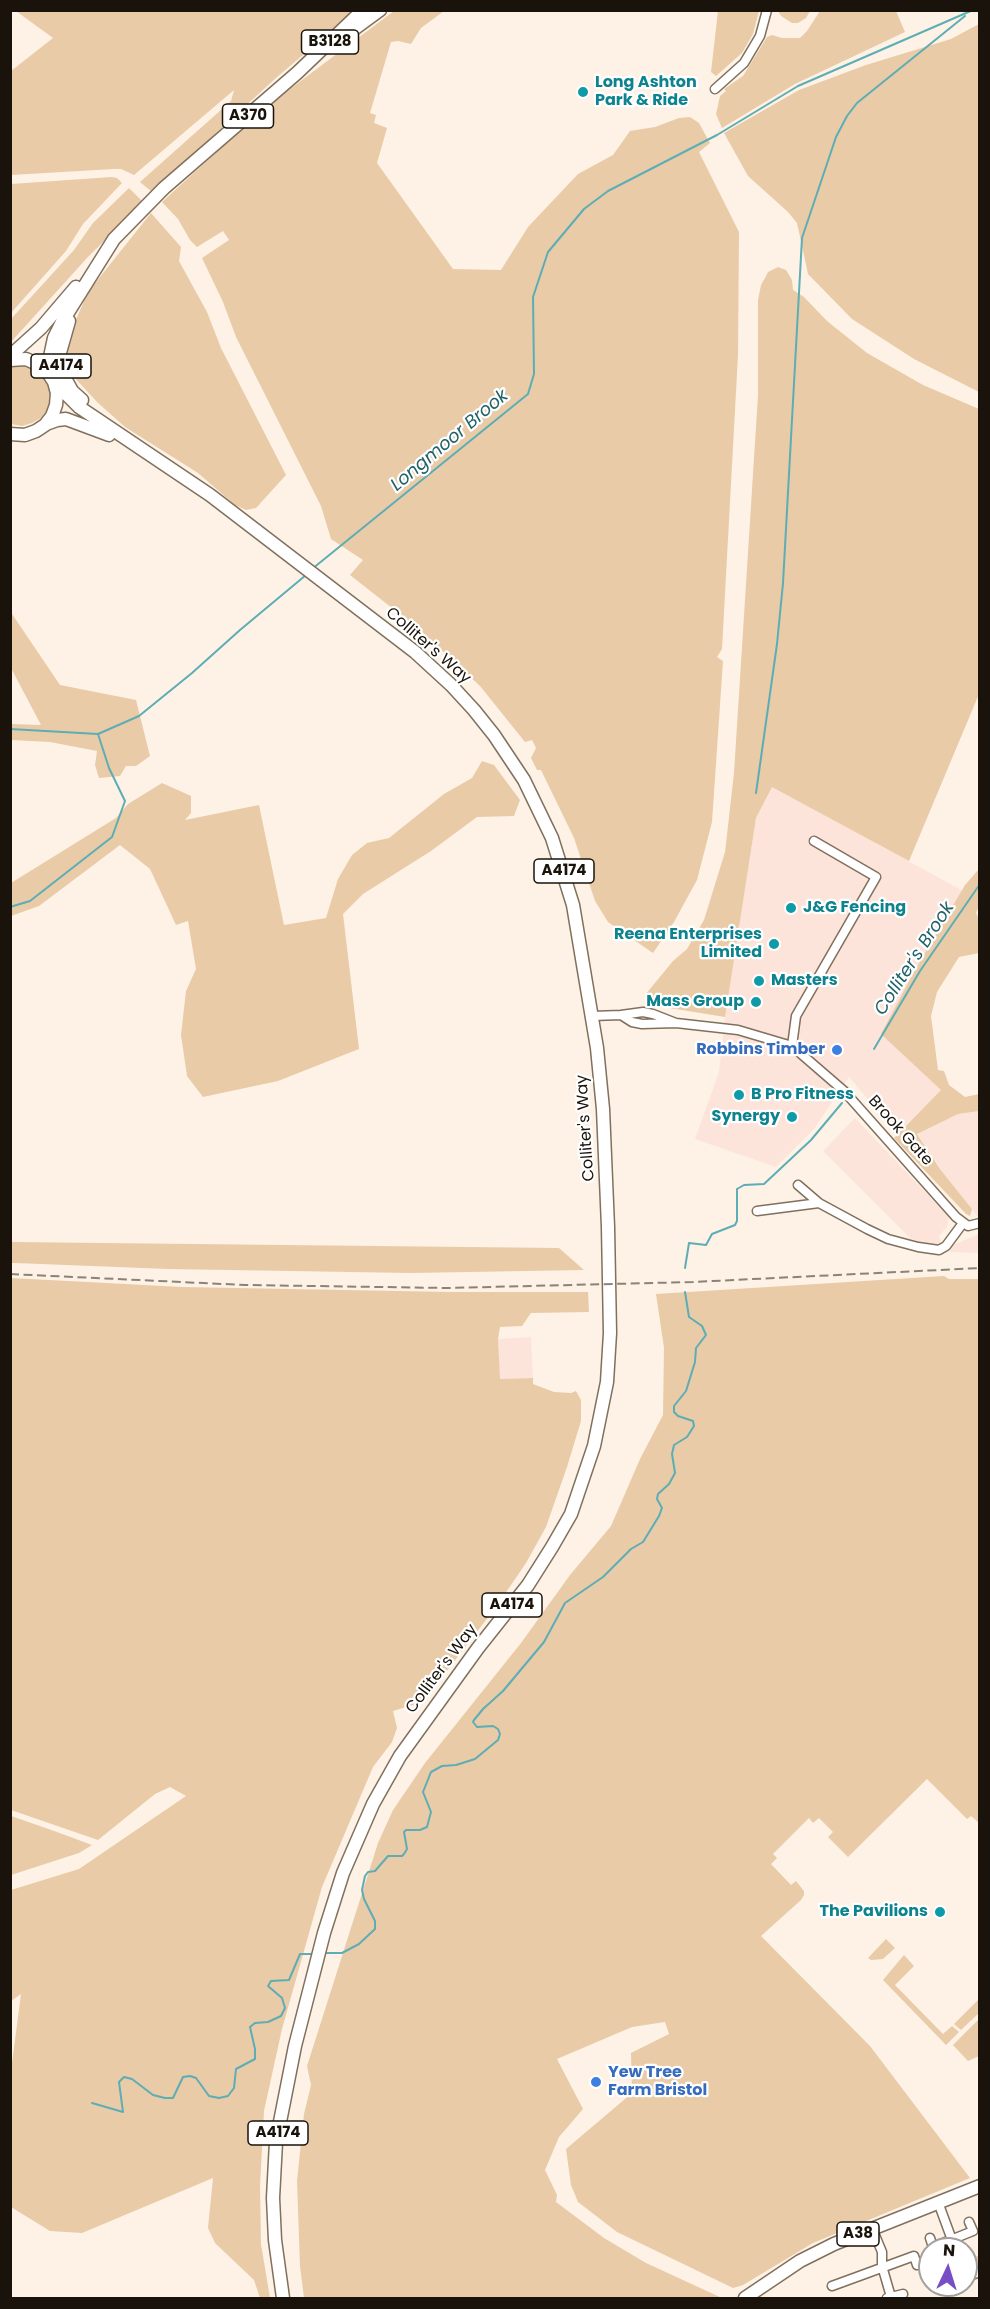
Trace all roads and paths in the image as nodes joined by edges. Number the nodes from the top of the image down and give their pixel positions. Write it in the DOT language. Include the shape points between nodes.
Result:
graph roads {
  1 [pos="363,10"];
  2 [pos="380,10"];
  3 [pos="767,10"];
  4 [pos="297,73"];
  5 [pos="715,89"];
  6 [pos="94,268"];
  7 [pos="10,358"];
  8 [pos="50,376"];
  9 [pos="45,425"];
  10 [pos="10,434"];
  11 [pos="130,443"];
  12 [pos="814,841"];
  13 [pos="592,1016"];
  14 [pos="792,1046"];
  15 [pos="798,1185"];
  16 [pos="819,1203"];
  17 [pos="757,1211"];
  18 [pos="963,1223"];
  19 [pos="980,1223"];
  20 [pos="980,2186"];
  21 [pos="938,2202"];
  22 [pos="969,2222"];
  23 [pos="872,2228"];
  24 [pos="951,2237"];
  25 [pos="960,2237"];
  26 [pos="918,2265"];
  27 [pos="882,2266"];
  28 [pos="846,2268"];
  29 [pos="850,2279"];
  30 [pos="832,2286"];
  31 [pos="903,2294"];
  32 [pos="283,2298"];
  33 [pos="745,2298"];
  34 [pos="889,2298"];
  1 -- 4 [label="highway, B3128"];
  2 -- 4 [label="highway, A370"];
  3 -- 5 [label="street" via="760,36 744,63"];
  4 -- 6 [label="highway, A370" via="144,207"];
  6 -- 7 [label="highway, A370"];
  6 -- 8 [label="highway, A370" via="54,338"];
  6 -- 11 [label="highway, A4174" via="63,339 59,356 62,374 72,391"];
  7 -- 8 [label="highway" via="26,359"];
  8 -- 9 [label="highway" via="57,393 56,405"];
  8 -- 11 [label="highway, Colliter's Way" via="79,407"];
  9 -- 10 [label="highway, Colliter's Way" via="25,435"];
  9 -- 11 [label="highway, Colliter's Way" via="57,420 75,421"];
  11 -- 13 [label="highway, Colliter's Way / A4174" via="210,495 415,652 452,685 494,735 524,780 565,874"];
  12 -- 14 [label="street" via="876,877 795,1016"];
  13 -- 14 [label="street" via="621,1015 632,1022 738,1030"];
  13 -- 32 [label="highway, Colliter's Way / A4174" via="603,1109 610,1333 607,1382 594,1446 571,1514 528,1585 400,1755 347,1863 295,2046 276,2142 274,2240"];
  14 -- 18 [label="street, Brook Gate" via="844,1092"];
  15 -- 16 [label="street"];
  16 -- 17 [label="street"];
  16 -- 18 [label="street" via="888,1239 939,1250"];
  18 -- 19 [label="street"];
  20 -- 21 [label="highway, A38"];
  21 -- 23 [label="highway, A38"];
  21 -- 24 [label="street"];
  22 -- 25 [label="street" via="973,2232"];
  23 -- 27 [label="street" via="882,2252"];
  23 -- 33 [label="highway, A38" via="800,2261"];
  26 -- 27 [label="street" via="914,2256"];
  27 -- 29 [label="street"];
  27 -- 34 [label="street"];
  28 -- 29 [label="street"];
  29 -- 30 [label="street"];
  31 -- 34 [label="street"];
}
